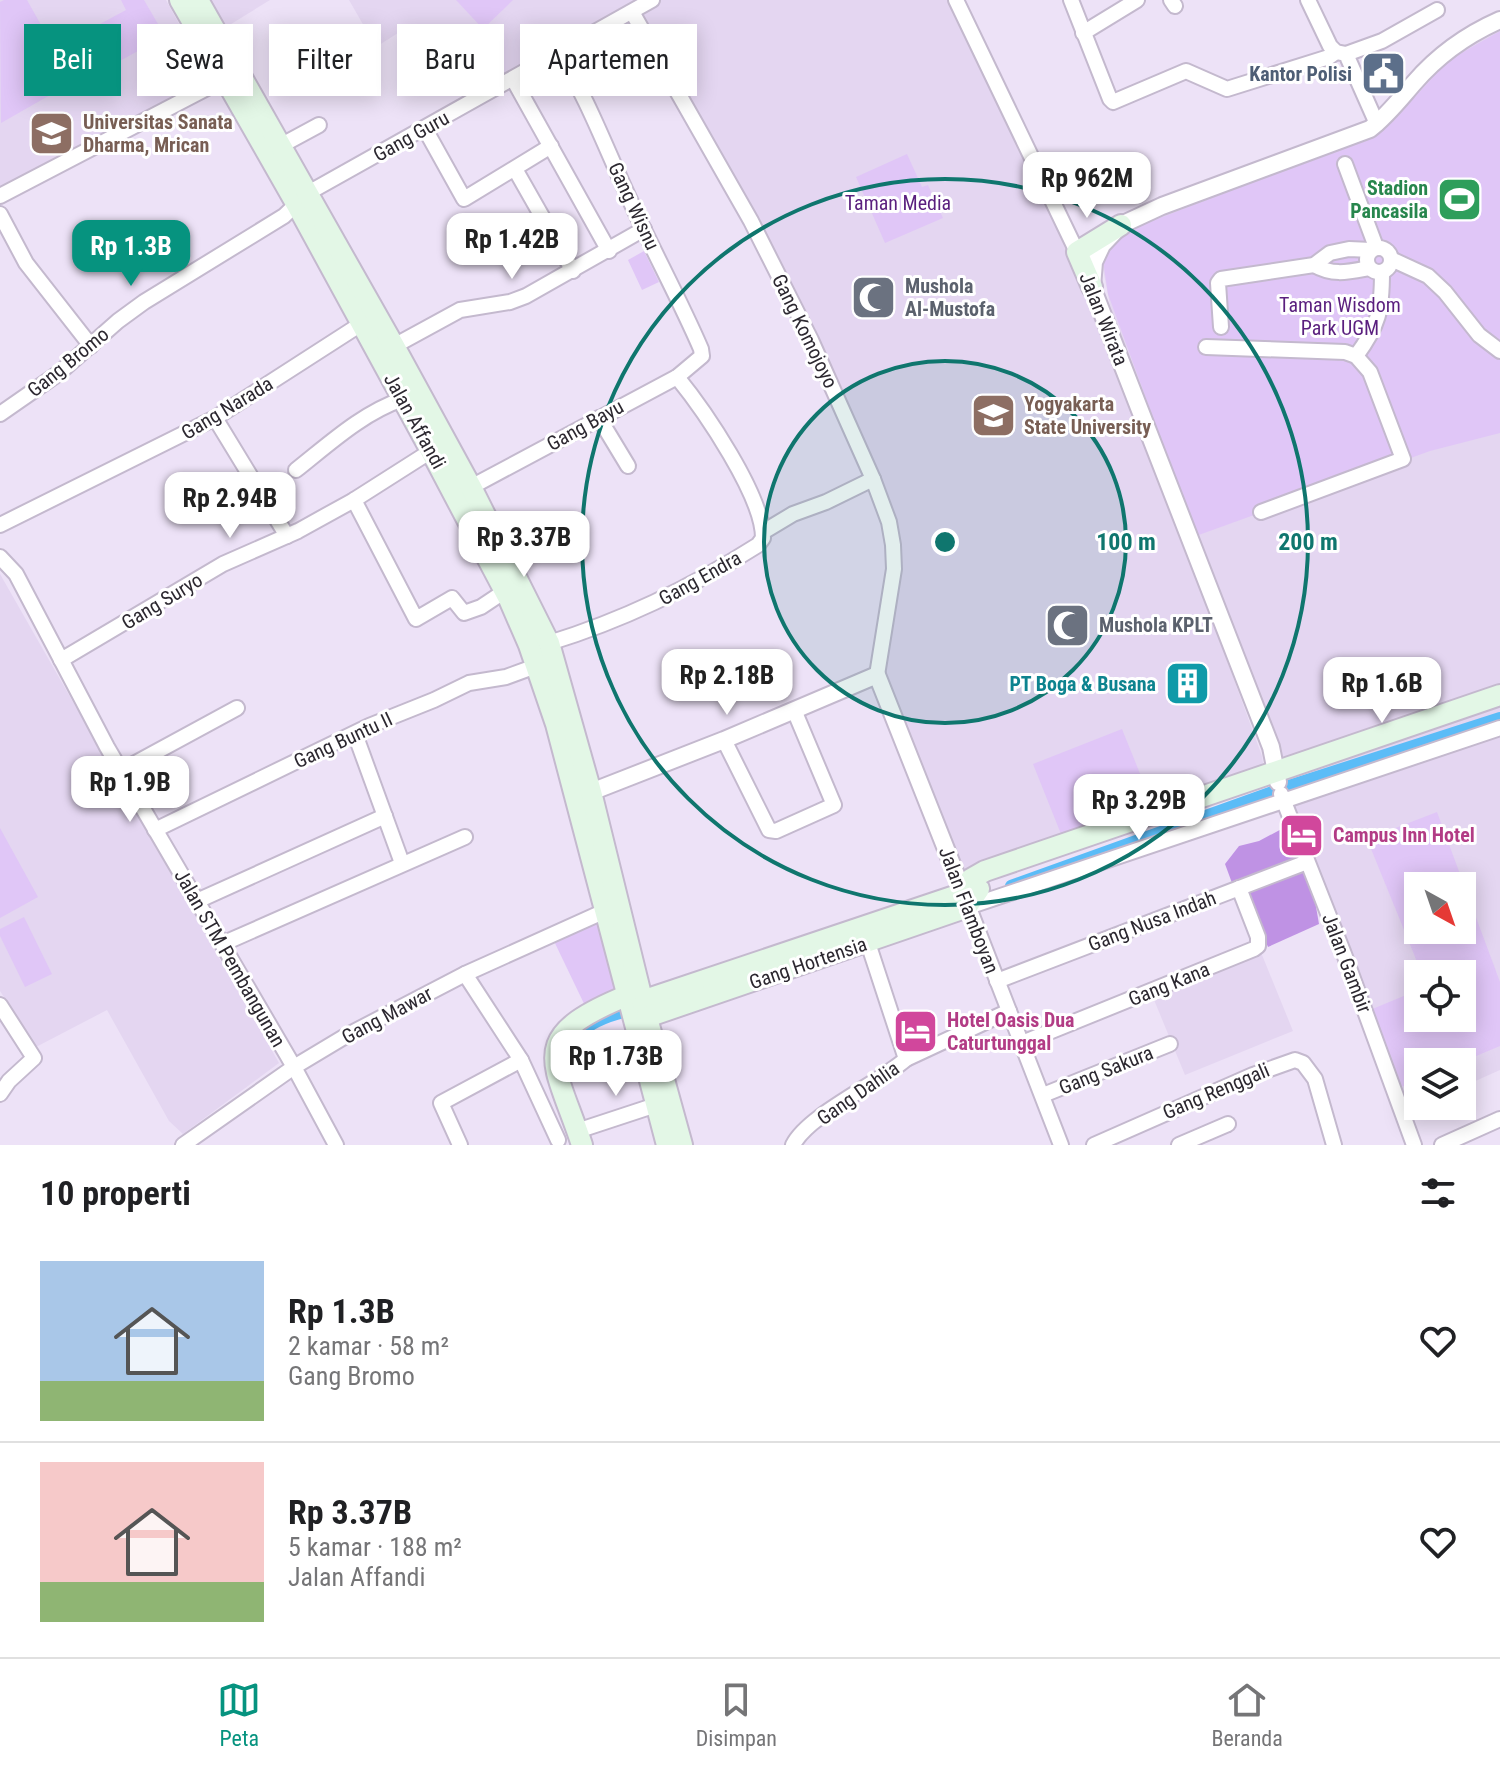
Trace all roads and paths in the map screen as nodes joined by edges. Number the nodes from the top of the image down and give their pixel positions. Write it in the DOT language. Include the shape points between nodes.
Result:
graph roads {
  1 [pos="180,0"];
  2 [pos="198,0"];
  3 [pos="652,0"];
  4 [pos="956,0"];
  5 [pos="1071,0"];
  6 [pos="1137,0"];
  7 [pos="1308,0"];
  8 [pos="1437,10"];
  9 [pos="632,12"];
  10 [pos="1500,20"];
  11 [pos="197,24"];
  12 [pos="209,24"];
  13 [pos="611,24"];
  14 [pos="1083,33"];
  15 [pos="1341,53"];
  16 [pos="520,75"];
  17 [pos="513,79"];
  18 [pos="192,96"];
  19 [pos="244,96"];
  20 [pos="247,96"];
  21 [pos="583,96"];
  22 [pos="1377,124"];
  23 [pos="319,125"];
  24 [pos="425,129"];
  25 [pos="282,145"];
  26 [pos="551,146"];
  27 [pos="1345,164"];
  28 [pos="515,169"];
  29 [pos="0,196"];
  30 [pos="303,199"];
  31 [pos="0,214"];
  32 [pos="1121,225"];
  33 [pos="644,229"];
  34 [pos="1374,248"];
  35 [pos="609,251"];
  36 [pos="1077,252"];
  37 [pos="1391,259"];
  38 [pos="1314,265"];
  39 [pos="1375,270"];
  40 [pos="573,271"];
  41 [pos="1092,287"];
  42 [pos="361,324"];
  43 [pos="1221,327"];
  44 [pos="91,346"];
  45 [pos="394,346"];
  46 [pos="1206,347"];
  47 [pos="1500,351"];
  48 [pos="1356,356"];
  49 [pos="698,361"];
  50 [pos="677,377"];
  51 [pos="403,399"];
  52 [pos="0,414"];
  53 [pos="215,418"];
  54 [pos="599,418"];
  55 [pos="431,451"];
  56 [pos="628,466"];
  57 [pos="296,470"];
  58 [pos="873,479"];
  59 [pos="471,487"];
  60 [pos="354,500"];
  61 [pos="1261,512"];
  62 [pos="0,525"];
  63 [pos="763,532"];
  64 [pos="287,536"];
  65 [pos="0,557"];
  66 [pos="513,594"];
  67 [pos="549,643"];
  68 [pos="61,660"];
  69 [pos="536,666"];
  70 [pos="877,675"];
  71 [pos="1500,695"];
  72 [pos="237,708"];
  73 [pos="1500,708"];
  74 [pos="794,710"];
  75 [pos="1500,728"];
  76 [pos="355,734"];
  77 [pos="724,740"];
  78 [pos="121,771"];
  79 [pos="1280,788"];
  80 [pos="583,794"];
  81 [pos="385,816"];
  82 [pos="155,830"];
  83 [pos="465,837"];
  84 [pos="1307,862"];
  85 [pos="402,863"];
  86 [pos="1239,888"];
  87 [pos="197,901"];
  88 [pos="966,901"];
  89 [pos="605,911"];
  90 [pos="868,943"];
  91 [pos="222,944"];
  92 [pos="465,974"];
  93 [pos="997,981"];
  94 [pos="0,1005"];
  95 [pos="635,1008"];
  96 [pos="1009,1011"];
  97 [pos="1022,1043"];
  98 [pos="1170,1044"];
  99 [pos="906,1059"];
  100 [pos="521,1060"];
  101 [pos="294,1067"];
  102 [pos="1,1090"];
  103 [pos="1043,1095"];
  104 [pos="656,1105"];
  105 [pos="1500,1119"];
  106 [pos="1228,1124"];
  107 [pos="575,1136"];
  108 [pos="183,1145"];
  109 [pos="336,1145"];
  110 [pos="460,1145"];
  111 [pos="667,1145"];
  112 [pos="682,1145"];
  113 [pos="793,1145"];
  114 [pos="1061,1145"];
  115 [pos="1094,1145"];
  116 [pos="1179,1145"];
  117 [pos="1334,1145"];
  118 [pos="1414,1145"];
  119 [pos="1442,1145"];
  1 -- 11 [label="main road, Jalan Affandi"];
  2 -- 12 [label="main road, Jalan Affandi"];
  3 -- 9 [label="street, Gang Guru"];
  4 -- 36 [label="street, Jalan Wirata"];
  5 -- 14 [label="street"];
  6 -- 14 [label="street"];
  7 -- 15 [label="street" via="1330,46"];
  8 -- 15 [label="street" via="1382,41"];
  9 -- 13 [label="street, Gang Guru"];
  9 -- 58 [label="street, Gang Komojoyo" via="751,221"];
  10 -- 22 [label="street" via="1460,40 1433,62"];
  14 -- 15 [label="street" via="1113,102 1179,73 1192,73 1227,89"];
  15 -- 22 [label="street"];
  16 -- 17 [label="street, Gang Guru"];
  17 -- 24 [label="street, Gang Guru"];
  17 -- 26 [label="street"];
  18 -- 29 [label="street"];
  19 -- 30 [label="main road, Jalan Affandi"];
  20 -- 25 [label="main road, Jalan Affandi"];
  21 -- 33 [label="street, Gang Wisnu"];
  22 -- 32 [label="street"];
  23 -- 25 [label="street"];
  24 -- 28 [label="street" via="464,199"];
  24 -- 30 [label="street, Gang Guru"];
  25 -- 30 [label="main road, Jalan Affandi"];
  26 -- 28 [label="street"];
  26 -- 35 [label="street"];
  27 -- 34 [label="street"];
  28 -- 40 [label="street"];
  30 -- 42 [label="main road, Jalan Affandi"];
  30 -- 44 [label="street, Gang Bromo" via="144,302"];
  30 -- 45 [label="main road, Jalan Affandi"];
  31 -- 44 [label="street" via="26,263"];
  32 -- 36 [label="main road"];
  32 -- 41 [label="street" via="1094,262"];
  33 -- 35 [label="street"];
  33 -- 49 [label="street, Gang Wisnu" via="701,349"];
  34 -- 37 [label="street" via="1388,251"];
  34 -- 38 [label="street" via="1330,253"];
  34 -- 39 [label="street" via="1366,260"];
  35 -- 40 [label="street"];
  36 -- 41 [label="main road, Jalan Wirata"];
  37 -- 39 [label="street" via="1389,267"];
  37 -- 47 [label="street" via="1428,276 1479,335"];
  38 -- 39 [label="street" via="1327,272"];
  38 -- 43 [label="street" via="1221,279"];
  39 -- 48 [label="street" via="1382,304 1369,339"];
  40 -- 45 [label="street" via="510,302 469,306"];
  41 -- 79 [label="street, Jalan Wirata" via="1270,744"];
  42 -- 51 [label="main road, Jalan Affandi"];
  42 -- 53 [label="street, Gang Narada"];
  44 -- 52 [label="street, Gang Bromo"];
  45 -- 59 [label="main road, Jalan Affandi"];
  46 -- 48 [label="street"];
  48 -- 61 [label="street" via="1370,372 1403,459"];
  49 -- 50 [label="street, Gang Bayu"];
  50 -- 54 [label="street, Gang Bayu"];
  50 -- 63 [label="street" via="724,445 757,508"];
  51 -- 55 [label="main road, Jalan Affandi"];
  51 -- 57 [label="street" via="369,415"];
  53 -- 62 [label="street, Gang Narada"];
  53 -- 64 [label="street"];
  54 -- 56 [label="street"];
  54 -- 59 [label="street, Gang Bayu"];
  55 -- 60 [label="street, Gang Suryo"];
  55 -- 66 [label="main road, Jalan Affandi"];
  58 -- 63 [label="street, Gang Endra"];
  58 -- 70 [label="street, Gang Komojoyo" via="889,522 894,569"];
  59 -- 66 [label="main road, Jalan Affandi"];
  60 -- 64 [label="street, Gang Suryo"];
  60 -- 66 [label="street" via="416,619 452,598 464,613"];
  63 -- 67 [label="street, Gang Endra" via="758,545 687,588"];
  64 -- 68 [label="street, Gang Suryo" via="223,564"];
  65 -- 68 [label="street, Jalan STM Pembangunan" via="16,574"];
  66 -- 67 [label="main road, Jalan Affandi"];
  66 -- 69 [label="main road, Jalan Affandi"];
  67 -- 80 [label="main road, Jalan Affandi"];
  68 -- 78 [label="street, Jalan STM Pembangunan"];
  69 -- 76 [label="street, Gang Buntu II" via="469,683"];
  69 -- 80 [label="main road, Jalan Affandi"];
  70 -- 74 [label="street"];
  70 -- 88 [label="street, Jalan Flamboyan"];
  71 -- 79 [label="main road"];
  72 -- 78 [label="street"];
  73 -- 79 [label="main road"];
  74 -- 77 [label="street"];
  74 -- 77 [label="street" via="834,805 776,831 769,830"];
  75 -- 79 [label="street"];
  76 -- 81 [label="street"];
  76 -- 82 [label="street, Gang Buntu II"];
  77 -- 80 [label="street"];
  78 -- 82 [label="street, Jalan STM Pembangunan"];
  79 -- 84 [label="street, Jalan Gambir"];
  79 -- 88 [label="street"];
  79 -- 88 [label="main road" via="985,871 971,879"];
  80 -- 89 [label="main road, Jalan Affandi"];
  80 -- 95 [label="main road, Jalan Affandi"];
  81 -- 85 [label="street"];
  81 -- 87 [label="street"];
  82 -- 87 [label="street, Jalan STM Pembangunan"];
  83 -- 85 [label="street"];
  84 -- 86 [label="street, Gang Nusa Indah"];
  84 -- 118 [label="street, Jalan Gambir"];
  85 -- 91 [label="street"];
  86 -- 93 [label="street, Gang Nusa Indah"];
  86 -- 97 [label="street, Gang Kana" via="1258,937 1254,949"];
  87 -- 91 [label="street, Jalan STM Pembangunan"];
  88 -- 90 [label="main road, Gang Hortensia"];
  88 -- 93 [label="street, Jalan Flamboyan"];
  88 -- 95 [label="main road, Gang Hortensia"];
  89 -- 92 [label="street, Gang Mawar"];
  89 -- 95 [label="main road, Jalan Affandi"];
  90 -- 95 [label="main road, Gang Hortensia"];
  90 -- 99 [label="street, Gang Dahlia"];
  91 -- 101 [label="street, Jalan STM Pembangunan"];
  92 -- 100 [label="street"];
  92 -- 101 [label="street, Gang Mawar"];
  93 -- 96 [label="street, Jalan Flamboyan"];
  94 -- 102 [label="street" via="34,1058"];
  95 -- 104 [label="main road, Jalan Affandi"];
  95 -- 107 [label="main road" via="588,1012 558,1042 555,1070"];
  95 -- 112 [label="main road, Jalan Affandi"];
  96 -- 97 [label="street, Jalan Flamboyan"];
  96 -- 99 [label="street"];
  97 -- 103 [label="street, Jalan Flamboyan"];
  98 -- 103 [label="street, Gang Sakura"];
  99 -- 113 [label="street, Gang Dahlia" via="841,1102"];
  100 -- 107 [label="street"];
  100 -- 110 [label="street" via="441,1103"];
  101 -- 108 [label="street, Gang Mawar"];
  101 -- 109 [label="street, Jalan STM Pembangunan"];
  103 -- 114 [label="street, Jalan Flamboyan"];
  104 -- 107 [label="street"];
  104 -- 111 [label="main road, Jalan Affandi"];
  105 -- 119 [label="street"];
  106 -- 116 [label="street"];
  115 -- 117 [label="street, Gang Renggali" via="1295,1060 1315,1079"];
}
